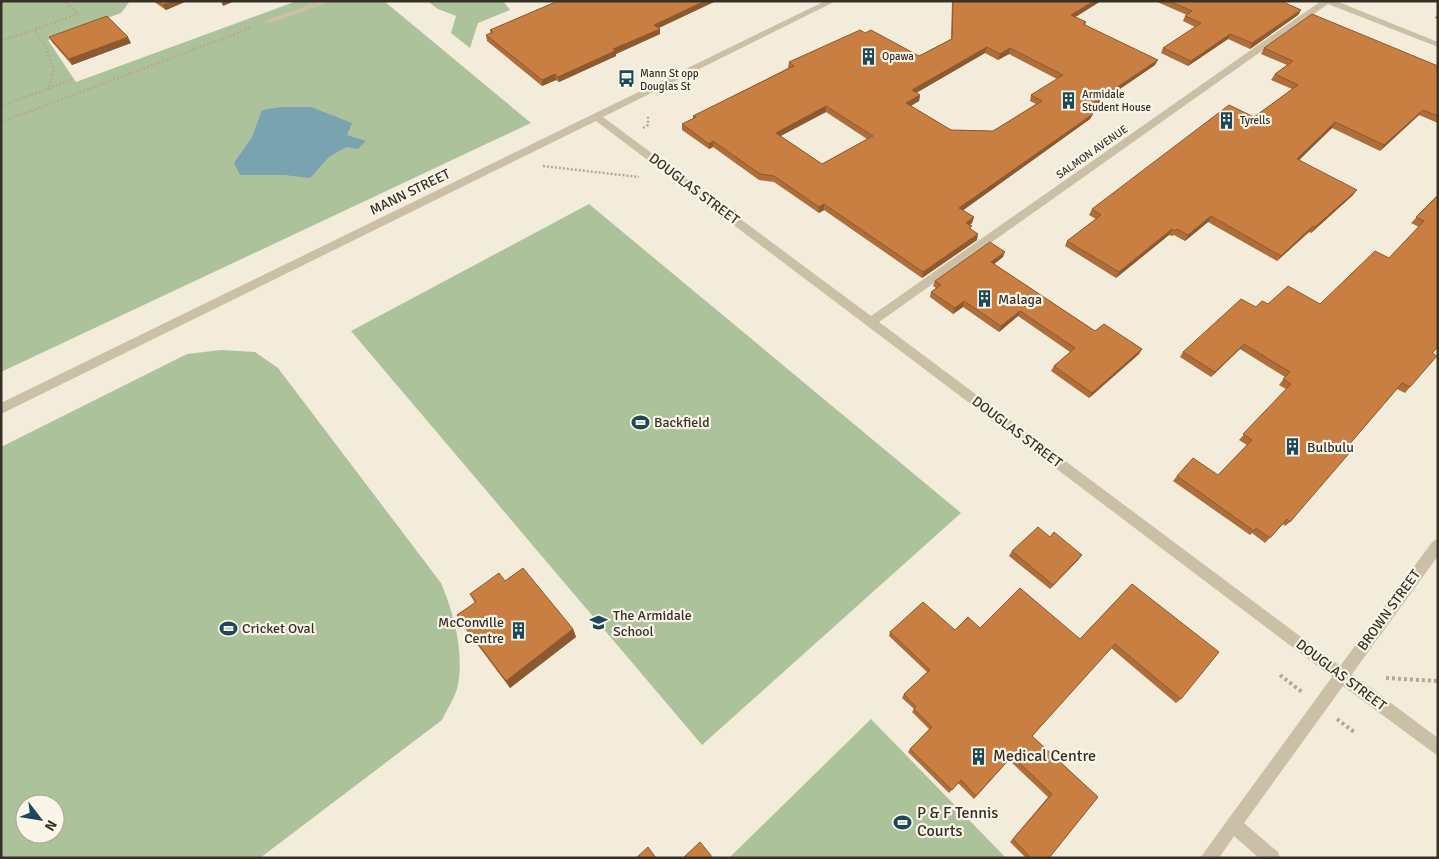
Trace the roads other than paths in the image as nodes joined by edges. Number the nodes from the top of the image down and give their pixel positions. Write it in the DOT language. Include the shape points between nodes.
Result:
graph roads {
  1 [pos="328,1"];
  2 [pos="832,1"];
  3 [pos="1327,1"];
  4 [pos="268,22"];
  5 [pos="1438,45"];
  6 [pos="597,117"];
  7 [pos="871,322"];
  8 [pos="1,409"];
  9 [pos="1438,545"];
  10 [pos="1341,675"];
  11 [pos="1438,748"];
  12 [pos="1233,824"];
  13 [pos="1208,858"];
  14 [pos="1272,858"];
  1 -- 4 [label="street"];
  2 -- 6 [label="street, MANN STREET"];
  3 -- 5 [label="street"];
  3 -- 7 [label="street, SALMON AVENUE"];
  6 -- 7 [label="street, DOUGLAS STREET"];
  6 -- 8 [label="street, MANN STREET"];
  7 -- 10 [label="street, DOUGLAS STREET"];
  9 -- 10 [label="street, BROWN STREET"];
  10 -- 11 [label="street, DOUGLAS STREET"];
  10 -- 12 [label="street, BROWN STREET"];
  12 -- 13 [label="street, BROWN STREET"];
  12 -- 14 [label="street"];
}
